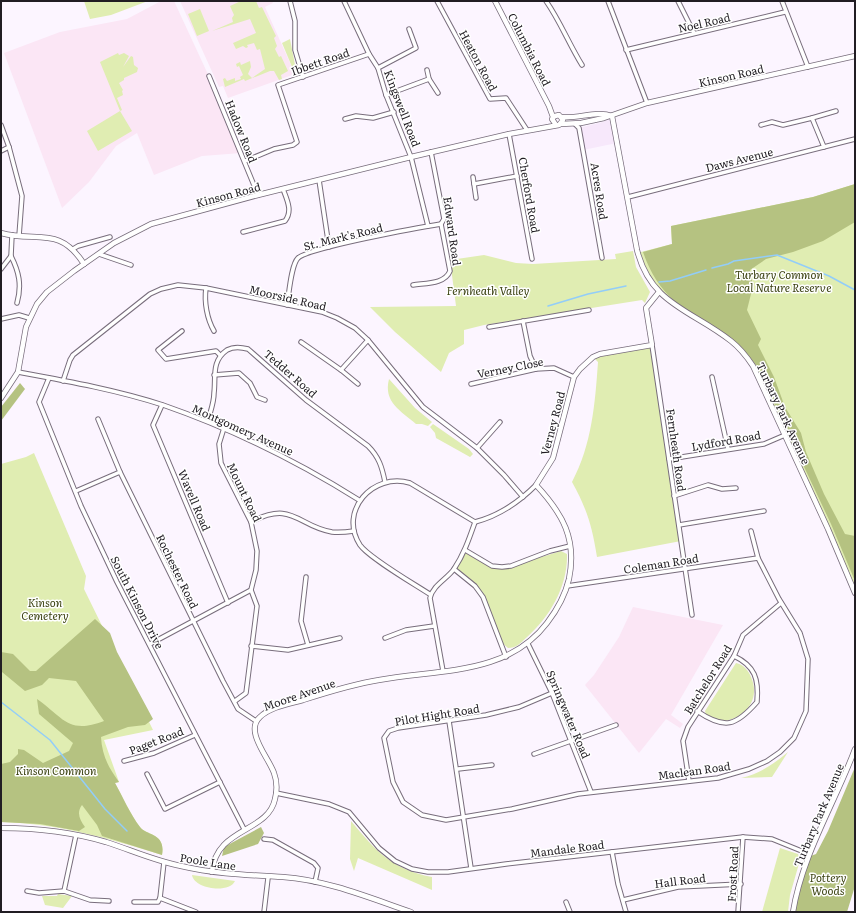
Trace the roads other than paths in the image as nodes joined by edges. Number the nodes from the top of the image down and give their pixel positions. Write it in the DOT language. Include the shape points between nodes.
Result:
graph roads {
  1 [pos="290,1"];
  2 [pos="437,1"];
  3 [pos="495,1"];
  4 [pos="546,1"];
  5 [pos="608,1"];
  6 [pos="678,1"];
  7 [pos="782,1"];
  8 [pos="345,2"];
  9 [pos="785,12"];
  10 [pos="409,29"];
  11 [pos="694,33"];
  12 [pos="626,50"];
  13 [pos="369,54"];
  14 [pos="855,56"];
  15 [pos="582,65"];
  16 [pos="808,67"];
  17 [pos="378,68"];
  18 [pos="427,70"];
  19 [pos="209,76"];
  20 [pos="302,77"];
  21 [pos="429,79"];
  22 [pos="438,93"];
  23 [pos="386,95"];
  24 [pos="647,103"];
  25 [pos="549,106"];
  26 [pos="836,110"];
  27 [pos="394,112"];
  28 [pos="560,116"];
  29 [pos="612,116"];
  30 [pos="553,118"];
  31 [pos="812,118"];
  32 [pos="345,119"];
  33 [pos="581,123"];
  34 [pos="559,124"];
  35 [pos="574,124"];
  36 [pos="1,125"];
  37 [pos="761,125"];
  38 [pos="546,126"];
  39 [pos="579,128"];
  40 [pos="528,130"];
  41 [pos="509,134"];
  42 [pos="855,140"];
  43 [pos="9,147"];
  44 [pos="824,147"];
  45 [pos="1,151"];
  46 [pos="431,152"];
  47 [pos="411,157"];
  48 [pos="245,161"];
  49 [pos="517,176"];
  50 [pos="473,177"];
  51 [pos="319,180"];
  52 [pos="474,184"];
  53 [pos="283,189"];
  54 [pos="258,195"];
  55 [pos="628,197"];
  56 [pos="476,198"];
  57 [pos="441,224"];
  58 [pos="428,226"];
  59 [pos="243,232"];
  60 [pos="1,233"];
  61 [pos="12,235"];
  62 [pos="19,236"];
  63 [pos="110,237"];
  64 [pos="329,247"];
  65 [pos="73,249"];
  66 [pos="99,254"];
  67 [pos="11,256"];
  68 [pos="602,258"];
  69 [pos="532,259"];
  70 [pos="84,264"];
  71 [pos="131,265"];
  72 [pos="1,269"];
  73 [pos="413,285"];
  74 [pos="206,288"];
  75 [pos="659,292"];
  76 [pos="16,302"];
  77 [pos="287,305"];
  78 [pos="589,310"];
  79 [pos="29,318"];
  80 [pos="1,319"];
  81 [pos="523,321"];
  82 [pos="489,327"];
  83 [pos="182,331"];
  84 [pos="214,332"];
  85 [pos="368,340"];
  86 [pos="301,342"];
  87 [pos="652,345"];
  88 [pos="220,355"];
  89 [pos="536,369"];
  90 [pos="341,370"];
  91 [pos="18,372"];
  92 [pos="214,375"];
  93 [pos="574,377"];
  94 [pos="712,377"];
  95 [pos="49,378"];
  96 [pos="64,381"];
  97 [pos="358,384"];
  98 [pos="471,384"];
  99 [pos="1,398"];
  100 [pos="265,400"];
  101 [pos="162,405"];
  102 [pos="98,419"];
  103 [pos="208,421"];
  104 [pos="500,422"];
  105 [pos="224,428"];
  106 [pos="785,435"];
  107 [pos="477,448"];
  108 [pos="728,449"];
  109 [pos="669,459"];
  110 [pos="120,472"];
  111 [pos="385,482"];
  112 [pos="536,485"];
  113 [pos="736,488"];
  114 [pos="76,491"];
  115 [pos="674,496"];
  116 [pos="523,497"];
  117 [pos="359,500"];
  118 [pos="764,510"];
  119 [pos="251,522"];
  120 [pos="475,522"];
  121 [pos="679,525"];
  122 [pos="354,531"];
  123 [pos="751,531"];
  124 [pos="570,546"];
  125 [pos="465,550"];
  126 [pos="758,558"];
  127 [pos="685,568"];
  128 [pos="454,569"];
  129 [pos="306,577"];
  130 [pos="567,586"];
  131 [pos="251,590"];
  132 [pos="855,593"];
  133 [pos="431,594"];
  134 [pos="228,603"];
  135 [pos="781,603"];
  136 [pos="692,615"];
  137 [pos="193,622"];
  138 [pos="434,626"];
  139 [pos="340,638"];
  140 [pos="385,638"];
  141 [pos="150,644"];
  142 [pos="528,644"];
  143 [pos="308,645"];
  144 [pos="251,646"];
  145 [pos="734,656"];
  146 [pos="506,657"];
  147 [pos="443,671"];
  148 [pos="552,693"];
  149 [pos="235,701"];
  150 [pos="697,712"];
  151 [pos="256,721"];
  152 [pos="449,721"];
  153 [pos="616,725"];
  154 [pos="194,735"];
  155 [pos="570,740"];
  156 [pos="855,749"];
  157 [pos="534,754"];
  158 [pos="124,761"];
  159 [pos="492,765"];
  160 [pos="458,769"];
  161 [pos="147,774"];
  162 [pos="689,781"];
  163 [pos="220,782"];
  164 [pos="591,792"];
  165 [pos="276,793"];
  166 [pos="463,817"];
  167 [pos="1,828"];
  168 [pos="244,829"];
  169 [pos="76,835"];
  170 [pos="743,837"];
  171 [pos="264,839"];
  172 [pos="612,852"];
  173 [pos="810,854"];
  174 [pos="164,862"];
  175 [pos="471,868"];
  176 [pos="212,872"];
  177 [pos="268,878"];
  178 [pos="315,882"];
  179 [pos="741,884"];
  180 [pos="26,891"];
  181 [pos="64,891"];
  182 [pos="160,898"];
  183 [pos="623,900"];
  184 [pos="109,901"];
  185 [pos="134,902"];
  186 [pos="566,902"];
  187 [pos="196,912"];
  188 [pos="264,912"];
  189 [pos="411,912"];
  190 [pos="570,912"];
  191 [pos="626,912"];
  192 [pos="738,912"];
  193 [pos="792,912"];
  1 -- 20 [label="street" via="295,21 295,50"];
  2 -- 40 [label="street, Heaton Road" via="490,99 506,98"];
  3 -- 25 [label="street, Columbia Road"];
  4 -- 15 [label="street"];
  5 -- 12 [label="street"];
  6 -- 11 [label="street"];
  7 -- 9 [label="street"];
  8 -- 13 [label="street, Kingswell Road"];
  9 -- 11 [label="street, Noel Road"];
  9 -- 16 [label="street"];
  10 -- 17 [label="street" via="416,48"];
  11 -- 12 [label="street, Noel Road"];
  12 -- 24 [label="street"];
  13 -- 17 [label="street, Kingswell Road"];
  13 -- 20 [label="street, Ibbett Road"];
  14 -- 16 [label="street, Kinson Road"];
  16 -- 24 [label="street, Kinson Road"];
  17 -- 23 [label="street, Kingswell Road"];
  18 -- 21 [label="street"];
  19 -- 48 [label="street, Hadow Road"];
  20 -- 48 [label="street, Ibbett Road" via="278,86 297,142"];
  21 -- 22 [label="street"];
  21 -- 23 [label="street"];
  23 -- 27 [label="street, Kingswell Road"];
  24 -- 29 [label="street, Kinson Road" via="622,110"];
  25 -- 28 [label="street, Columbia Road"];
  25 -- 30 [label="street, Columbia Road"];
  26 -- 31 [label="street"];
  27 -- 32 [label="street" via="372,118 356,116"];
  27 -- 47 [label="street, Kingswell Road"];
  28 -- 29 [label="street, Kinson Road" via="576,118 605,113"];
  28 -- 30 [label="street, Kinson Road"];
  28 -- 34 [label="street"];
  29 -- 33 [label="street, Kinson Road"];
  29 -- 55 [label="street, Turbary Park Avenue"];
  30 -- 34 [label="street"];
  30 -- 38 [label="street"];
  31 -- 37 [label="street" via="784,125 772,122"];
  31 -- 44 [label="street"];
  33 -- 35 [label="street, Kinson Road"];
  33 -- 39 [label="street"];
  34 -- 35 [label="street, Kinson Road"];
  34 -- 38 [label="street, Kinson Road"];
  35 -- 39 [label="street"];
  36 -- 43 [label="street"];
  38 -- 40 [label="street, Kinson Road"];
  39 -- 68 [label="street, Acres Road"];
  40 -- 41 [label="street, Kinson Road"];
  41 -- 46 [label="street, Kinson Road"];
  41 -- 49 [label="street, Cherford Road"];
  42 -- 44 [label="street, Daws Avenue"];
  43 -- 45 [label="street"];
  43 -- 62 [label="street" via="22,196"];
  44 -- 55 [label="street, Daws Avenue"];
  46 -- 47 [label="street, Kinson Road"];
  46 -- 57 [label="street, Edward Road" via="444,219"];
  47 -- 51 [label="street, Kinson Road"];
  47 -- 58 [label="street, Kingswell Road"];
  48 -- 54 [label="street, Hadow Road"];
  49 -- 52 [label="street"];
  49 -- 69 [label="street, Cherford Road"];
  50 -- 52 [label="street"];
  51 -- 53 [label="street, Kinson Road"];
  51 -- 64 [label="street"];
  52 -- 56 [label="street"];
  53 -- 54 [label="street, Kinson Road"];
  53 -- 59 [label="street" via="289,206 289,216 285,221"];
  54 -- 66 [label="street, Kinson Road" via="156,222"];
  55 -- 75 [label="street, Turbary Park Avenue" via="643,271"];
  57 -- 58 [label="street, St. Mark's Road"];
  57 -- 73 [label="street, Edward Road" via="450,271 448,276 444,280"];
  58 -- 64 [label="street, St. Mark's Road"];
  60 -- 61 [label="street"];
  61 -- 62 [label="street"];
  61 -- 67 [label="street"];
  62 -- 65 [label="street" via="53,239"];
  63 -- 65 [label="street"];
  64 -- 77 [label="street, St. Mark's Road" via="298,258"];
  65 -- 70 [label="street"];
  66 -- 70 [label="street, Kinson Road"];
  66 -- 71 [label="street"];
  67 -- 72 [label="street"];
  67 -- 76 [label="street" via="20,278"];
  70 -- 79 [label="street, Kinson Road" via="47,292"];
  74 -- 77 [label="street, Moorside Road"];
  74 -- 84 [label="street" via="209,324"];
  74 -- 96 [label="street, Moorside Road" via="178,285 150,294 73,355"];
  75 -- 87 [label="street, Fernheath Road" via="646,308"];
  75 -- 106 [label="street, Turbary Park Avenue" via="672,304 730,340 742,351 753,366"];
  77 -- 85 [label="street, Moorside Road" via="336,318 355,328"];
  78 -- 81 [label="street"];
  79 -- 80 [label="street" via="19,315"];
  79 -- 91 [label="street, Kinson Road"];
  81 -- 82 [label="street"];
  81 -- 89 [label="street" via="530,356"];
  83 -- 88 [label="street" via="158,350 166,359 208,351 216,351"];
  85 -- 90 [label="street"];
  85 -- 107 [label="street, Moorside Road" via="423,407"];
  86 -- 90 [label="street"];
  87 -- 93 [label="street, Verney Road" via="600,354 586,362"];
  87 -- 109 [label="street, Fernheath Road"];
  88 -- 92 [label="street"];
  88 -- 111 [label="street, Tedder Road" via="236,347 248,349 257,355 306,400 368,446 380,462"];
  89 -- 93 [label="street, Verney Close" via="554,368"];
  89 -- 98 [label="street, Verney Close"];
  90 -- 97 [label="street"];
  91 -- 95 [label="street, Montgomery Avenue"];
  91 -- 99 [label="street, Kinson Road"];
  92 -- 100 [label="street" via="238,373 250,383 257,398"];
  92 -- 103 [label="street" via="214,394"];
  93 -- 112 [label="street, Verney Road" via="554,454"];
  94 -- 108 [label="street"];
  95 -- 96 [label="street, Montgomery Avenue"];
  95 -- 114 [label="street, South Kinson Drive" via="39,402"];
  96 -- 101 [label="street, Montgomery Avenue"];
  101 -- 103 [label="street, Montgomery Avenue"];
  101 -- 134 [label="street, Wavell Road" via="153,425"];
  102 -- 110 [label="street, Rochester Road"];
  103 -- 105 [label="street, Montgomery Avenue"];
  104 -- 107 [label="street"];
  105 -- 117 [label="street, Montgomery Avenue" via="292,460"];
  105 -- 119 [label="street, Mount Road" via="219,444 221,463"];
  106 -- 108 [label="street, Lydford Road" via="764,444"];
  106 -- 132 [label="street, Turbary Park Avenue"];
  107 -- 116 [label="street, Moorside Road"];
  108 -- 109 [label="street, Lydford Road"];
  109 -- 115 [label="street, Fernheath Road"];
  110 -- 114 [label="street"];
  110 -- 137 [label="street, Rochester Road"];
  111 -- 117 [label="street" via="365,493"];
  111 -- 120 [label="street" via="398,481 410,484"];
  112 -- 116 [label="street, Verney Road"];
  112 -- 124 [label="street, Moore Avenue" via="560,513"];
  113 -- 115 [label="street" via="722,490 708,485"];
  114 -- 141 [label="street, South Kinson Drive" via="117,582"];
  115 -- 121 [label="street, Fernheath Road"];
  116 -- 120 [label="street, Verney Road" via="494,515"];
  117 -- 122 [label="street" via="355,511"];
  118 -- 121 [label="street"];
  119 -- 122 [label="street" via="271,514 289,514 332,532"];
  119 -- 131 [label="street, Mount Road" via="257,551"];
  120 -- 125 [label="street"];
  121 -- 127 [label="street, Fernheath Road"];
  122 -- 133 [label="street" via="361,547 370,555"];
  123 -- 126 [label="street, Maclean Road"];
  124 -- 125 [label="street" via="517,564 502,566 492,566"];
  124 -- 130 [label="street, Moore Avenue" via="571,563"];
  125 -- 128 [label="street"];
  126 -- 127 [label="street, Coleman Road"];
  126 -- 135 [label="street, Maclean Road"];
  127 -- 130 [label="street, Coleman Road"];
  127 -- 136 [label="street, Fernheath Road"];
  128 -- 133 [label="street"];
  128 -- 146 [label="street" via="475,586 483,597"];
  129 -- 143 [label="street" via="301,621"];
  130 -- 142 [label="street, Moore Avenue" via="552,617"];
  131 -- 134 [label="street"];
  131 -- 144 [label="street" via="257,606"];
  133 -- 138 [label="street"];
  134 -- 137 [label="street"];
  135 -- 145 [label="street, Batchelor Road" via="743,635"];
  135 -- 162 [label="street, Maclean Road" via="800,633 808,659 806,711 794,738 767,761 749,769 718,778"];
  137 -- 141 [label="street"];
  137 -- 149 [label="street, Rochester Road"];
  138 -- 140 [label="street" via="406,630"];
  138 -- 147 [label="street"];
  139 -- 143 [label="street"];
  141 -- 154 [label="street, South Kinson Drive"];
  142 -- 146 [label="street, Moore Avenue"];
  142 -- 148 [label="street, Springwater Road"];
  143 -- 144 [label="street" via="288,650"];
  144 -- 149 [label="street" via="246,694"];
  145 -- 150 [label="street, Batchelor Road"];
  145 -- 150 [label="street" via="744,661 757,680 757,702 743,718 735,722 715,721"];
  146 -- 147 [label="street, Moore Avenue" via="477,666"];
  147 -- 151 [label="street, Moore Avenue" via="379,680 329,692 266,712"];
  148 -- 152 [label="street, Pilot Hight Road" via="519,707"];
  148 -- 155 [label="street, Springwater Road"];
  149 -- 151 [label="street, Rochester Road" via="238,709"];
  150 -- 162 [label="street, Batchelor Road" via="683,741"];
  151 -- 165 [label="street, Moore Avenue" via="256,738 275,774"];
  152 -- 160 [label="street"];
  152 -- 166 [label="street, Pilot Hight Road" via="398,728 389,731 384,738 395,790 403,802 422,815 436,819"];
  153 -- 155 [label="street"];
  154 -- 158 [label="street, Paget Road" via="154,753"];
  154 -- 163 [label="street, South Kinson Drive"];
  155 -- 157 [label="street"];
  155 -- 164 [label="street, Springwater Road"];
  156 -- 173 [label="street, Turbary Park Avenue"];
  159 -- 160 [label="street"];
  160 -- 166 [label="street"];
  161 -- 163 [label="street" via="165,809"];
  162 -- 164 [label="street, Maclean Road"];
  163 -- 168 [label="street, South Kinson Drive"];
  164 -- 166 [label="street, Maclean Road"];
  165 -- 168 [label="street, Moore Avenue" via="268,814"];
  165 -- 175 [label="street, Mandale Road" via="328,804 349,812 379,848 395,861 412,869 448,872"];
  166 -- 175 [label="street"];
  167 -- 169 [label="street, Poole Lane"];
  168 -- 176 [label="street, Moore Avenue" via="218,851"];
  169 -- 174 [label="street, Poole Lane"];
  169 -- 181 [label="street"];
  170 -- 172 [label="street, Mandale Road"];
  170 -- 173 [label="street, Mandale Road" via="772,839"];
  170 -- 179 [label="street, Frost Road"];
  171 -- 178 [label="street" via="273,840 314,863 318,868"];
  172 -- 175 [label="street, Mandale Road"];
  172 -- 183 [label="street"];
  173 -- 193 [label="street, Turbary Park Avenue"];
  174 -- 176 [label="street, Poole Lane"];
  174 -- 182 [label="street"];
  176 -- 177 [label="street, Poole Lane"];
  177 -- 178 [label="street, Poole Lane" via="283,877"];
  177 -- 188 [label="street"];
  178 -- 189 [label="street, Poole Lane"];
  179 -- 183 [label="street, Hall Road" via="678,887"];
  179 -- 192 [label="street, Frost Road"];
  180 -- 181 [label="street"];
  181 -- 184 [label="street" via="90,900"];
  182 -- 185 [label="street" via="158,902"];
  182 -- 187 [label="street"];
  183 -- 191 [label="street"];
  186 -- 190 [label="street"];
}
